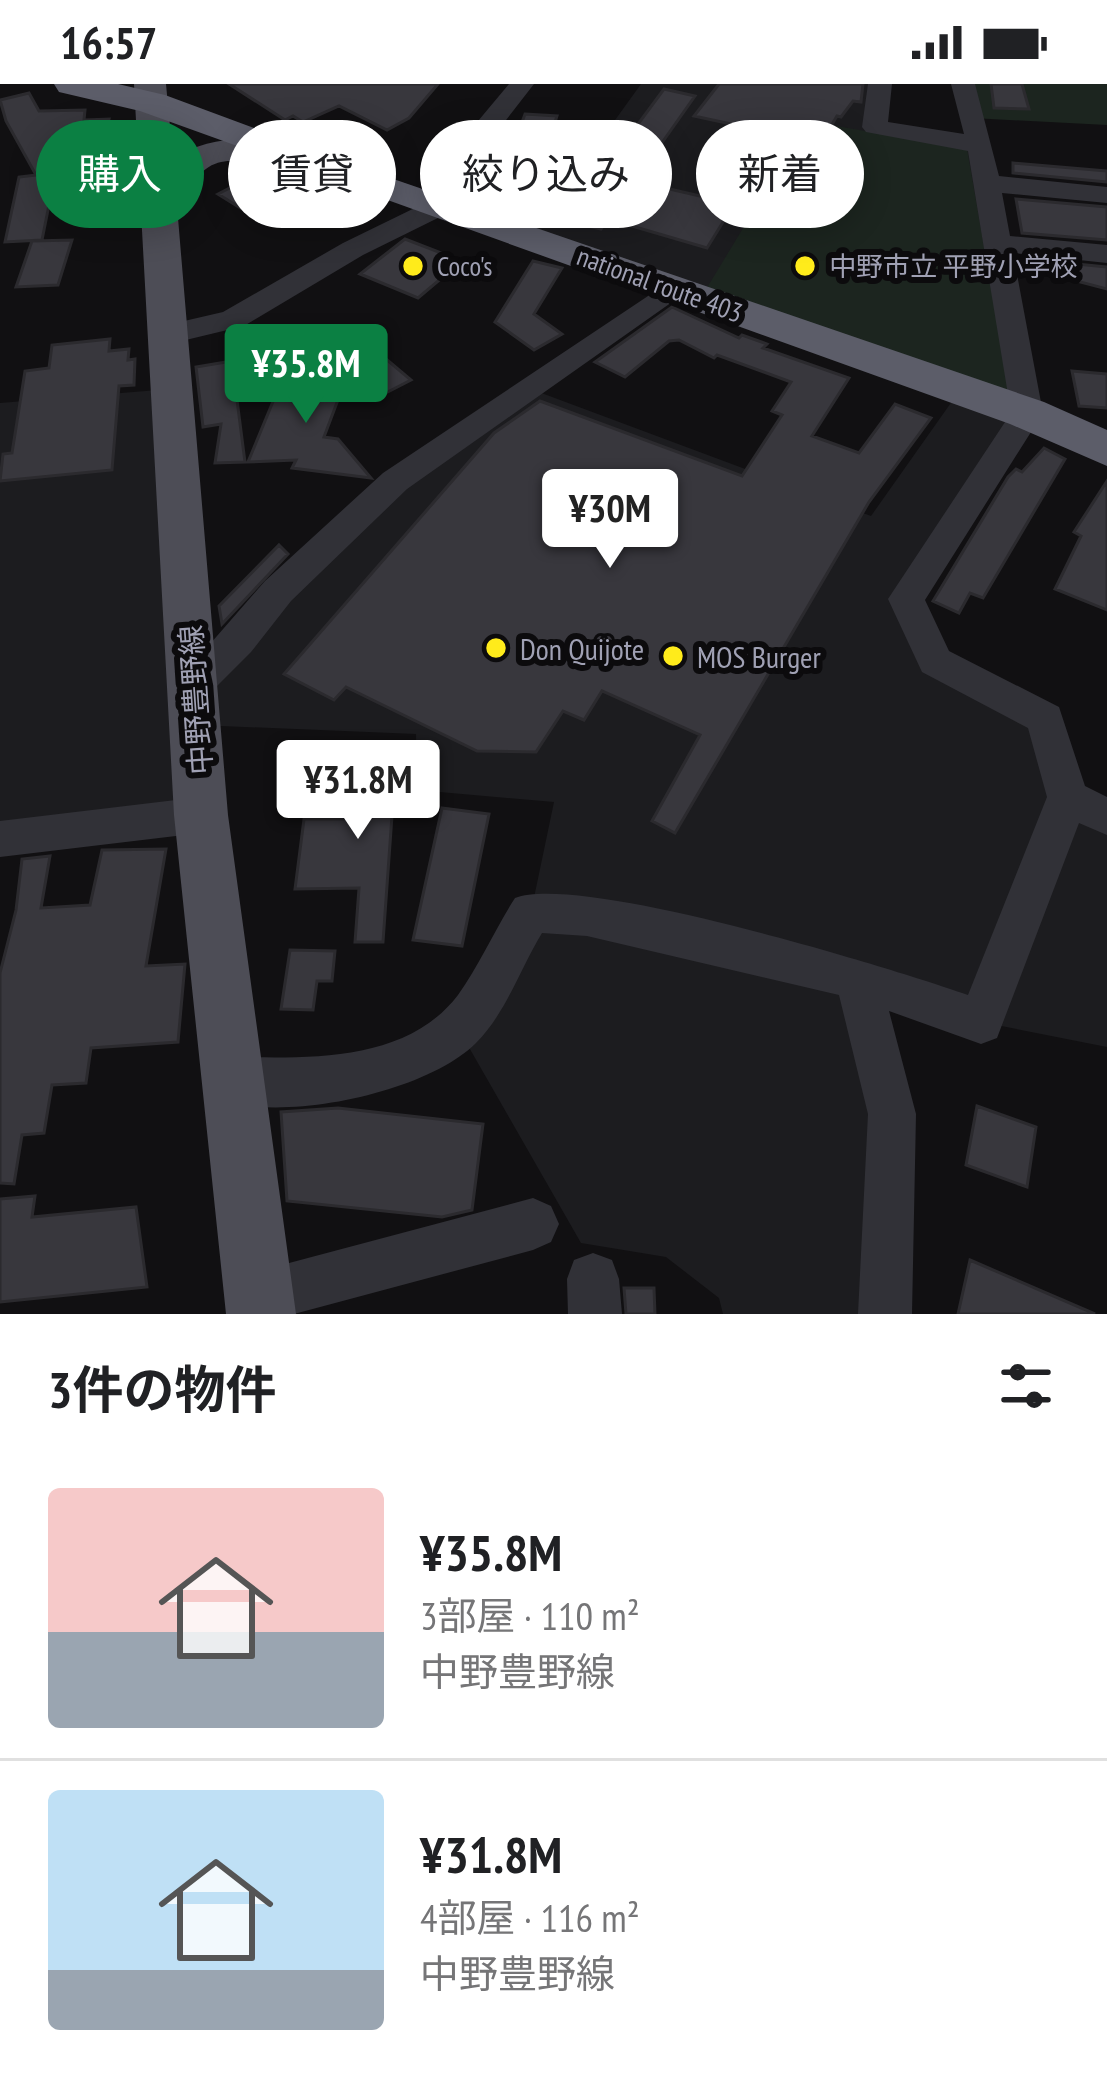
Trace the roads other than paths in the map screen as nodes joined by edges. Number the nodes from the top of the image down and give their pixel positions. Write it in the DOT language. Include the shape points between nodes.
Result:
graph roads {
  1 [pos="72,84"];
  2 [pos="522,84"];
  3 [pos="880,84"];
  4 [pos="963,84"];
  5 [pos="151,93"];
  6 [pos="493,120"];
  7 [pos="228,128"];
  8 [pos="980,145"];
  9 [pos="986,183"];
  10 [pos="1107,195"];
  11 [pos="420,216"];
  12 [pos="163,228"];
  13 [pos="498,228"];
  14 [pos="998,243"];
  15 [pos="1107,254"];
  16 [pos="672,289"];
  17 [pos="165,335"];
  18 [pos="1027,412"];
  19 [pos="1107,449"];
  20 [pos="195,683"];
  21 [pos="1068,797"];
  22 [pos="201,815"];
  23 [pos="1107,817"];
  24 [pos="0,839"];
  25 [pos="858,978"];
  26 [pos="232,1081"];
  27 [pos="533,1224"];
  28 [pos="260,1305"];
  29 [pos="885,1314"];
  1 -- 5 [label="highway, national route 403"];
  2 -- 6 [label="street"];
  3 -- 8 [label="street" via="875,127"];
  4 -- 8 [label="street"];
  5 -- 7 [label="highway, national route 403"];
  8 -- 9 [label="street"];
  9 -- 10 [label="street"];
  9 -- 14 [label="street"];
  11 -- 17 [label="street" via="232,319"];
  12 -- 17 [label="main road, 中野豊野線"];
  13 -- 16 [label="highway, national route 403"];
  14 -- 15 [label="street"];
  14 -- 18 [label="street"];
  16 -- 18 [label="highway, national route 403"];
  16 -- 20 [label="street" via="395,481"];
  17 -- 20 [label="main road, 中野豊野線"];
  18 -- 19 [label="highway, national route 403"];
  18 -- 21 [label="street" via="906,599 935,661 1045,718"];
  20 -- 22 [label="main road, 中野豊野線"];
  21 -- 23 [label="street"];
  21 -- 25 [label="street" via="981,1022"];
  22 -- 24 [label="street"];
  22 -- 26 [label="main road, 中野豊野線"];
  25 -- 26 [label="street" via="587,916 531,913 459,1030 409,1060 353,1077"];
  25 -- 29 [label="street" via="892,1114"];
  26 -- 28 [label="main road, 中野豊野線"];
  27 -- 28 [label="street"];
}
